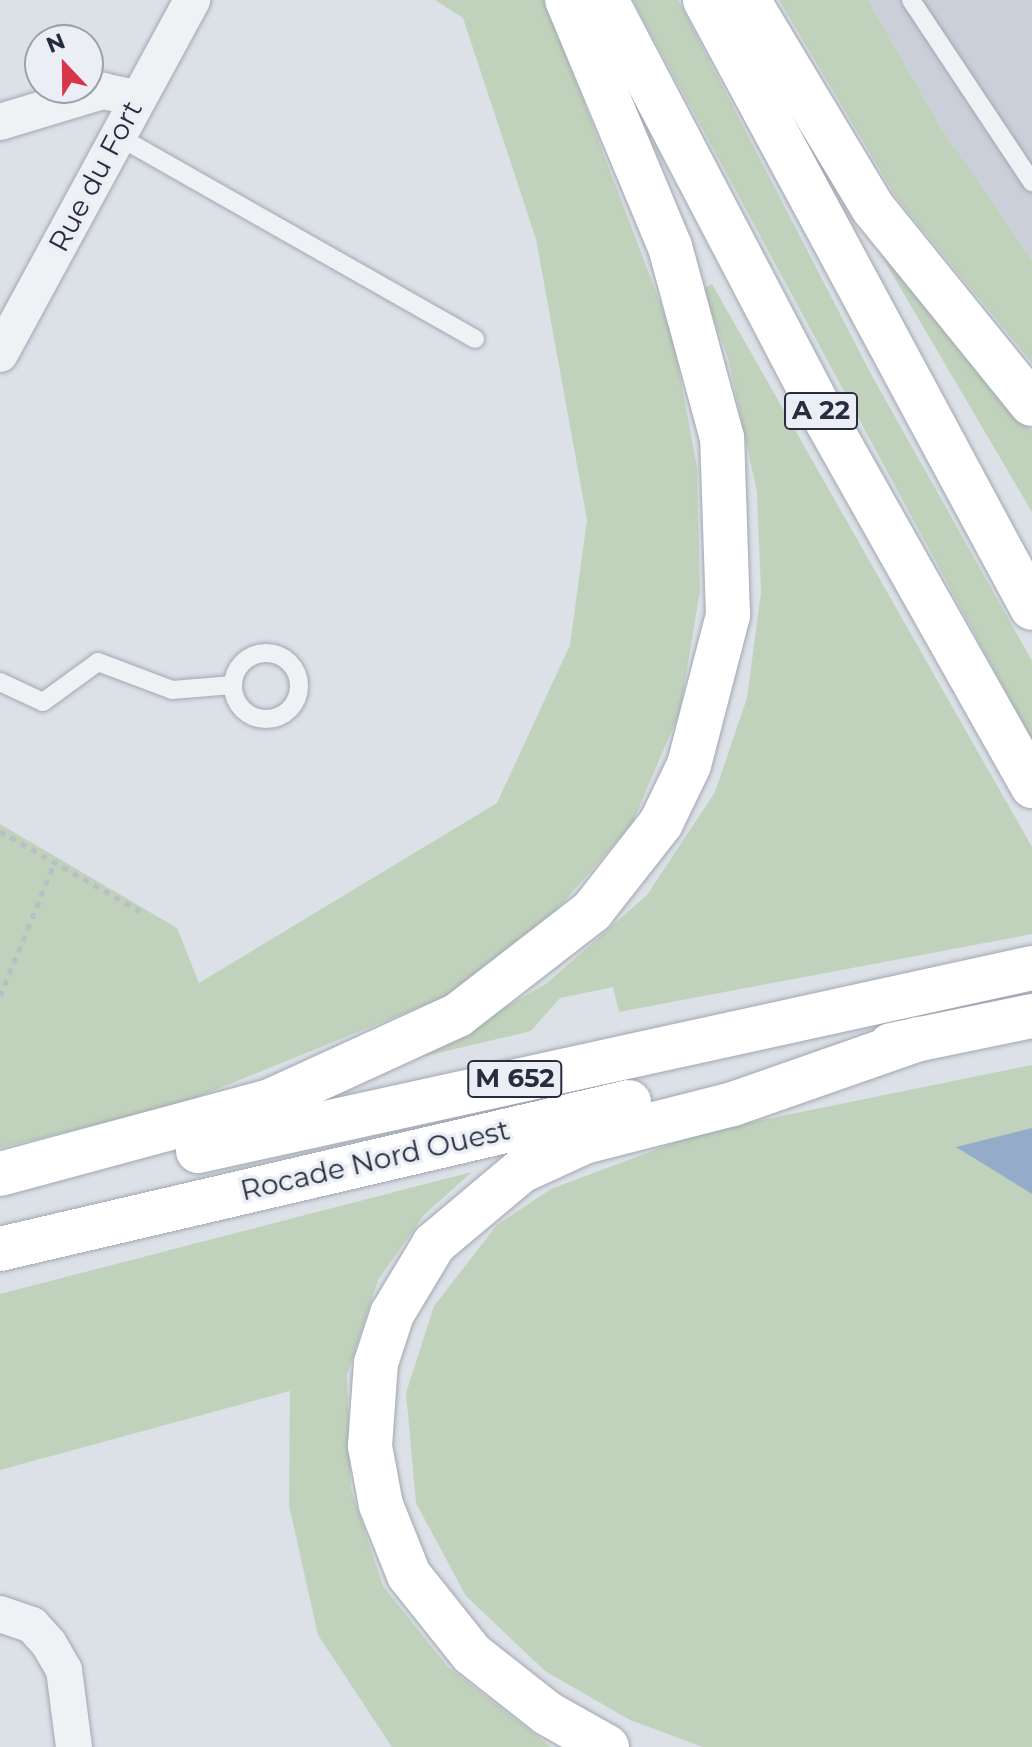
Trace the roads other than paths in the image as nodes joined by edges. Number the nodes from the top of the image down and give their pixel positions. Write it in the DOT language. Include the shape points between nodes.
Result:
graph roads {
  1 [pos="192,0"];
  2 [pos="567,0"];
  3 [pos="606,0"];
  4 [pos="705,0"];
  5 [pos="748,0"];
  6 [pos="911,0"];
  7 [pos="136,98"];
  8 [pos="0,122"];
  9 [pos="116,135"];
  10 [pos="1032,182"];
  11 [pos="475,339"];
  12 [pos="0,354"];
  13 [pos="1032,404"];
  14 [pos="1032,608"];
  15 [pos="0,682"];
  16 [pos="233,685"];
  17 [pos="1032,786"];
  18 [pos="1032,968"];
  19 [pos="1032,1016"];
  20 [pos="919,1039"];
  21 [pos="0,1174"];
  22 [pos="0,1198"];
  23 [pos="0,1249"];
  24 [pos="0,1614"];
  25 [pos="74,1747"];
  26 [pos="607,1747"];
  1 -- 7 [label="street, Rue du Fort"];
  2 -- 21 [label="highway" via="670,247 722,438 728,615 689,765 661,823 592,911 458,1015 270,1101"];
  3 -- 17 [label="highway, A 22" via="820,409"];
  4 -- 14 [label="highway"];
  5 -- 13 [label="highway" via="888,230"];
  6 -- 10 [label="lane"];
  7 -- 8 [label="street" via="103,91"];
  7 -- 9 [label="street, Rue du Fort"];
  9 -- 11 [label="lane"];
  9 -- 12 [label="street, Rue du Fort"];
  15 -- 16 [label="lane" via="43,702 98,662 172,690"];
  18 -- 22 [label="highway, Rocade Nord Ouest / M 652"];
  19 -- 20 [label="highway, Rocade Nord Ouest / M 652"];
  20 -- 23 [label="highway, Rocade Nord Ouest / M 652"];
  20 -- 26 [label="highway" via="733,1104 584,1142 521,1171 434,1244 392,1314 376,1363 370,1446 384,1517 409,1575 472,1654 547,1713"];
  24 -- 25 [label="street" via="32,1625 64,1670"];
}
